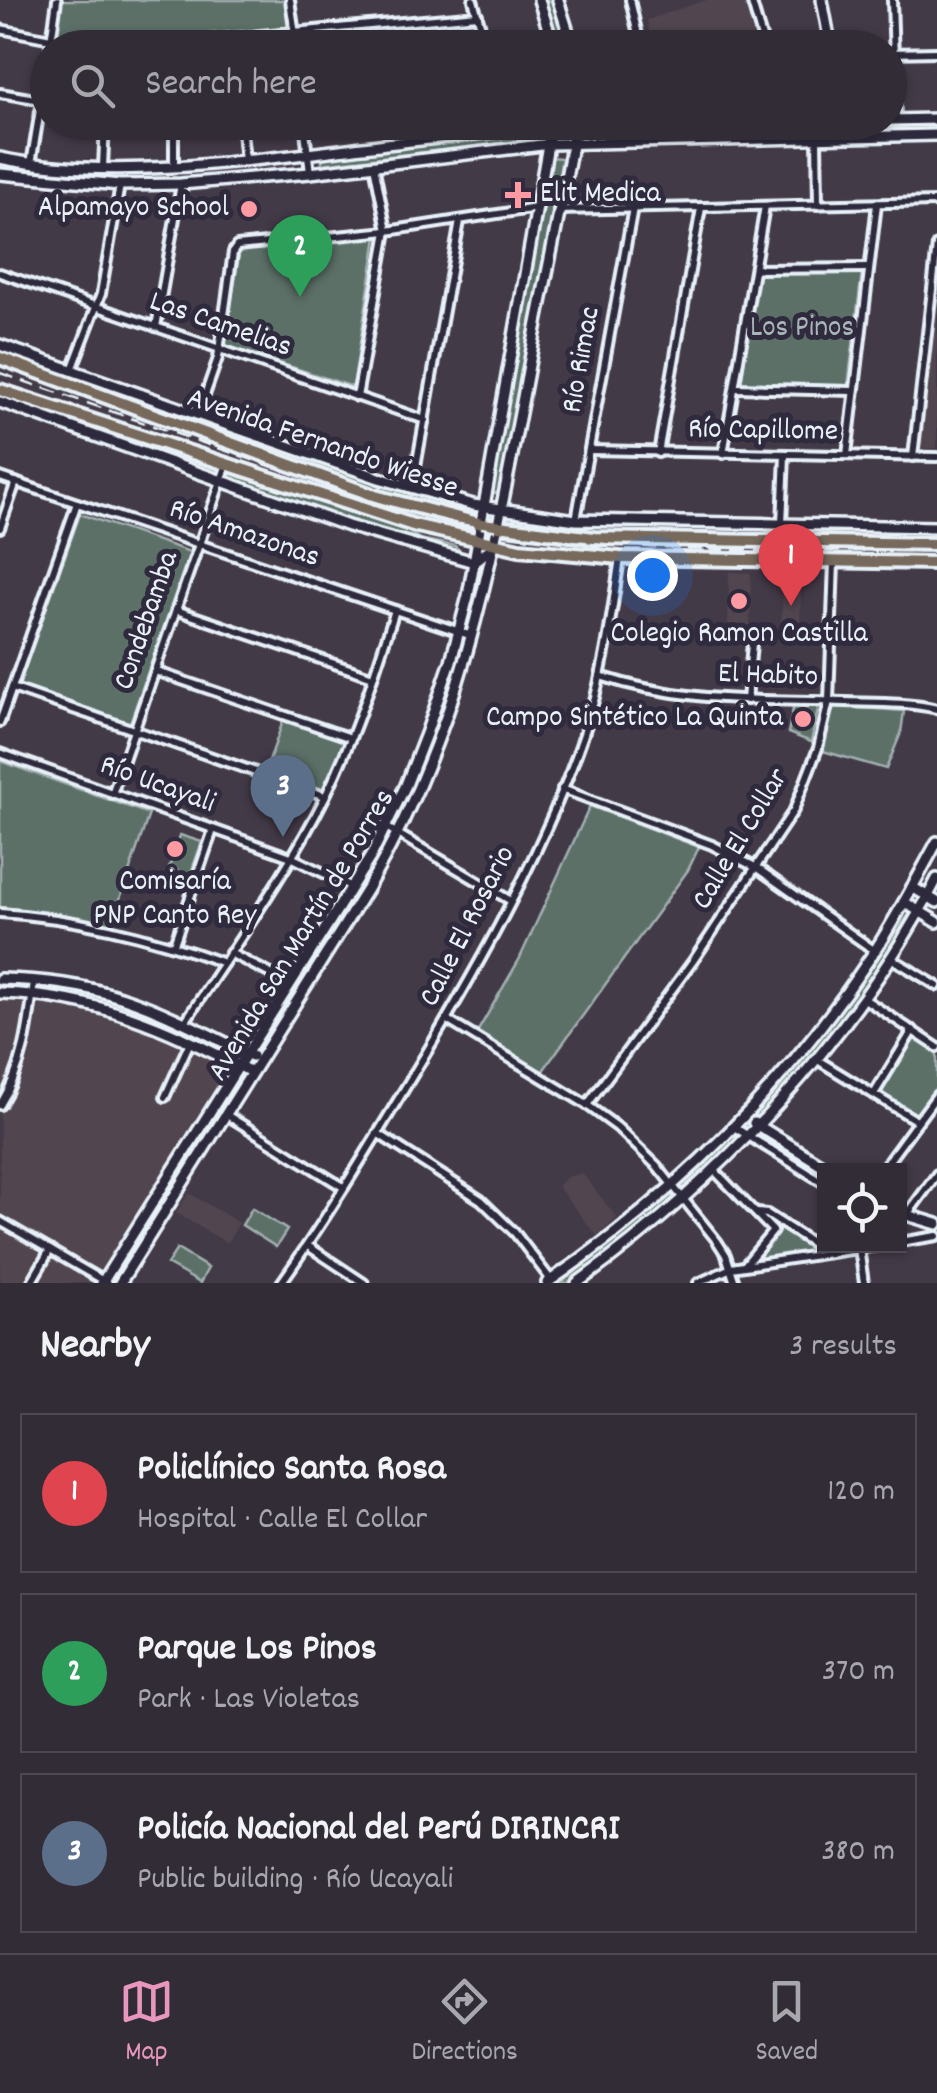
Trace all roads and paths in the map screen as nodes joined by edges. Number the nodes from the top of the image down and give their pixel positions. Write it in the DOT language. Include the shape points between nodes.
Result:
graph roads {
  1 [pos="57,0"];
  2 [pos="290,0"];
  3 [pos="473,0"];
  4 [pos="539,0"];
  5 [pos="558,0"];
  6 [pos="630,0"];
  7 [pos="751,0"];
  8 [pos="822,0"];
  9 [pos="892,0"];
  10 [pos="478,15"];
  11 [pos="0,29"];
  12 [pos="53,30"];
  13 [pos="295,30"];
  14 [pos="334,30"];
  15 [pos="482,30"];
  16 [pos="548,30"];
  17 [pos="567,30"];
  18 [pos="638,30"];
  19 [pos="759,30"];
  20 [pos="828,30"];
  21 [pos="892,30"];
  22 [pos="30,37"];
  23 [pos="937,52"];
  24 [pos="907,53"];
  25 [pos="0,93"];
  26 [pos="30,98"];
  27 [pos="937,119"];
  28 [pos="907,120"];
  29 [pos="937,135"];
  30 [pos="907,136"];
  31 [pos="35,140"];
  32 [pos="104,140"];
  33 [pos="174,140"];
  34 [pos="243,140"];
  35 [pos="306,140"];
  36 [pos="426,140"];
  37 [pos="550,140"];
  38 [pos="573,140"];
  39 [pos="718,140"];
  40 [pos="816,140"];
  41 [pos="572,143"];
  42 [pos="550,144"];
  43 [pos="307,155"];
  44 [pos="0,158"];
  45 [pos="246,161"];
  46 [pos="31,164"];
  47 [pos="374,165"];
  48 [pos="174,166"];
  49 [pos="103,167"];
  50 [pos="310,173"];
  51 [pos="0,174"];
  52 [pos="180,184"];
  53 [pos="120,186"];
  54 [pos="937,202"];
  55 [pos="877,204"];
  56 [pos="818,205"];
  57 [pos="765,206"];
  58 [pos="701,207"];
  59 [pos="538,208"];
  60 [pos="633,208"];
  61 [pos="558,210"];
  62 [pos="460,221"];
  63 [pos="387,231"];
  64 [pos="937,245"];
  65 [pos="936,254"];
  66 [pos="755,268"];
  67 [pos="868,268"];
  68 [pos="0,273"];
  69 [pos="96,308"];
  70 [pos="156,327"];
  71 [pos="0,346"];
  72 [pos="218,349"];
  73 [pos="0,358"];
  74 [pos="72,370"];
  75 [pos="736,388"];
  76 [pos="0,390"];
  77 [pos="852,391"];
  78 [pos="357,397"];
  79 [pos="0,402"];
  80 [pos="198,415"];
  81 [pos="425,420"];
  82 [pos="589,450"];
  83 [pos="658,453"];
  84 [pos="724,454"];
  85 [pos="785,455"];
  86 [pos="846,456"];
  87 [pos="913,457"];
  88 [pos="937,458"];
  89 [pos="227,463"];
  90 [pos="0,477"];
  91 [pos="221,480"];
  92 [pos="16,482"];
  93 [pos="412,489"];
  94 [pos="77,503"];
  95 [pos="484,507"];
  96 [pos="502,510"];
  97 [pos="576,520"];
  98 [pos="482,524"];
  99 [pos="782,526"];
  100 [pos="499,527"];
  101 [pos="937,527"];
  102 [pos="0,528"];
  103 [pos="478,541"];
  104 [pos="199,544"];
  105 [pos="496,544"];
  106 [pos="937,544"];
  107 [pos="620,558"];
  108 [pos="834,561"];
  109 [pos="474,562"];
  110 [pos="937,563"];
  111 [pos="471,580"];
  112 [pos="486,584"];
  113 [pos="176,610"];
  114 [pos="395,610"];
  115 [pos="458,631"];
  116 [pos="753,632"];
  117 [pos="474,636"];
  118 [pos="155,671"];
  119 [pos="600,676"];
  120 [pos="373,677"];
  121 [pos="12,688"];
  122 [pos="747,700"];
  123 [pos="829,702"];
  124 [pos="937,710"];
  125 [pos="0,722"];
  126 [pos="134,730"];
  127 [pos="352,738"];
  128 [pos="0,754"];
  129 [pos="562,789"];
  130 [pos="112,794"];
  131 [pos="325,796"];
  132 [pos="386,828"];
  133 [pos="212,830"];
  134 [pos="398,834"];
  135 [pos="937,842"];
  136 [pos="292,858"];
  137 [pos="756,868"];
  138 [pos="937,879"];
  139 [pos="352,887"];
  140 [pos="912,887"];
  141 [pos="932,899"];
  142 [pos="511,901"];
  143 [pos="904,902"];
  144 [pos="920,910"];
  145 [pos="0,913"];
  146 [pos="937,922"];
  147 [pos="174,944"];
  148 [pos="875,952"];
  149 [pos="230,953"];
  150 [pos="890,957"];
  151 [pos="224,962"];
  152 [pos="0,979"];
  153 [pos="34,979"];
  154 [pos="290,984"];
  155 [pos="937,986"];
  156 [pos="0,993"];
  157 [pos="32,995"];
  158 [pos="862,997"];
  159 [pos="447,1020"];
  160 [pos="185,1022"];
  161 [pos="914,1030"];
  162 [pos="191,1041"];
  163 [pos="937,1047"];
  164 [pos="247,1053"];
  165 [pos="815,1058"];
  166 [pos="260,1060"];
  167 [pos="240,1066"];
  168 [pos="251,1072"];
  169 [pos="874,1094"];
  170 [pos="937,1095"];
  171 [pos="166,1097"];
  172 [pos="0,1105"];
  173 [pos="587,1105"];
  174 [pos="226,1114"];
  175 [pos="744,1116"];
  176 [pos="918,1122"];
  177 [pos="757,1125"];
  178 [pos="734,1127"];
  179 [pos="378,1133"];
  180 [pos="747,1136"];
  181 [pos="819,1163"];
  182 [pos="887,1163"];
  183 [pos="713,1170"];
  184 [pos="937,1174"];
  185 [pos="817,1179"];
  186 [pos="674,1186"];
  187 [pos="163,1187"];
  188 [pos="343,1188"];
  189 [pos="175,1194"];
  190 [pos="684,1198"];
  191 [pos="907,1209"];
  192 [pos="756,1213"];
  193 [pos="907,1215"];
  194 [pos="0,1221"];
  195 [pos="937,1224"];
  196 [pos="937,1236"];
  197 [pos="907,1241"];
  198 [pos="308,1246"];
  199 [pos="817,1246"];
  200 [pos="50,1250"];
  201 [pos="123,1250"];
  202 [pos="829,1253"];
  203 [pos="860,1253"];
  204 [pos="135,1258"];
  205 [pos="745,1265"];
  206 [pos="731,1268"];
  207 [pos="592,1272"];
  208 [pos="104,1282"];
  209 [pos="549,1282"];
  210 [pos="31,1283"];
  211 [pos="120,1283"];
  212 [pos="281,1283"];
  213 [pos="364,1283"];
  214 [pos="577,1283"];
  215 [pos="600,1283"];
  216 [pos="698,1283"];
  217 [pos="734,1283"];
  218 [pos="864,1283"];
  1 -- 12 [label="street"];
  2 -- 13 [label="street"];
  3 -- 10 [label="street"];
  4 -- 16 [label="main road"];
  5 -- 17 [label="main road"];
  6 -- 18 [label="street"];
  7 -- 19 [label="street"];
  8 -- 20 [label="main road"];
  9 -- 21 [label="street"];
  10 -- 14 [label="street"];
  10 -- 15 [label="street"];
  11 -- 22 [label="street"];
  23 -- 24 [label="street"];
  25 -- 26 [label="street"];
  27 -- 28 [label="main road"];
  29 -- 30 [label="main road"];
  31 -- 46 [label="street"];
  32 -- 49 [label="street"];
  33 -- 48 [label="street"];
  34 -- 45 [label="street"];
  35 -- 43 [label="street"];
  36 -- 43 [label="main road"];
  37 -- 42 [label="main road, Avenida San Martín de Porres"];
  38 -- 41 [label="main road, Avenida San Martín de Porres"];
  39 -- 41 [label="main road"];
  40 -- 56 [label="street"];
  41 -- 42 [label="main road"];
  41 -- 61 [label="main road, Avenida San Martín de Porres"];
  42 -- 47 [label="main road"];
  42 -- 59 [label="main road, Avenida San Martín de Porres"];
  43 -- 45 [label="main road"];
  43 -- 50 [label="street"];
  44 -- 46 [label="main road"];
  45 -- 48 [label="main road"];
  46 -- 49 [label="main road"];
  47 -- 50 [label="main road"];
  47 -- 63 [label="street"];
  48 -- 49 [label="main road"];
  50 -- 52 [label="main road"];
  51 -- 53 [label="main road"];
  52 -- 53 [label="main road"];
  52 -- 70 [label="street"];
  53 -- 69 [label="street"];
  54 -- 55 [label="street"];
  55 -- 56 [label="street"];
  55 -- 67 [label="street"];
  56 -- 57 [label="street"];
  57 -- 58 [label="street"];
  57 -- 66 [label="street"];
  58 -- 60 [label="street"];
  58 -- 83 [label="street"];
  59 -- 62 [label="street"];
  59 -- 95 [label="main road, Avenida San Martín de Porres"];
  60 -- 61 [label="street"];
  60 -- 82 [label="street, Río Rimac"];
  61 -- 96 [label="main road, Avenida San Martín de Porres"];
  62 -- 63 [label="street"];
  62 -- 81 [label="street"];
  63 -- 72 [label="street" via="237,246"];
  63 -- 78 [label="street"];
  64 -- 65 [label="street"];
  65 -- 87 [label="street"];
  66 -- 67 [label="street"];
  66 -- 75 [label="street"];
  67 -- 77 [label="street"];
  68 -- 69 [label="street, Las Camelias"];
  69 -- 70 [label="street, Las Camelias"];
  69 -- 74 [label="street"];
  70 -- 72 [label="street, Las Camelias"];
  71 -- 74 [label="main road, Avenida Fernando Wiesse"];
  72 -- 78 [label="street, Las Camelias"];
  72 -- 80 [label="street"];
  73 -- 98 [label="main road, Avenida Fernando Wiesse" via="376,496"];
  74 -- 80 [label="main road, Avenida Fernando Wiesse"];
  75 -- 77 [label="street"];
  75 -- 84 [label="street"];
  76 -- 89 [label="main road, Avenida Fernando Wiesse"];
  77 -- 86 [label="street"];
  78 -- 81 [label="street, Las Camelias"];
  79 -- 91 [label="main road"];
  80 -- 93 [label="main road, Avenida Fernando Wiesse"];
  81 -- 93 [label="street"];
  82 -- 83 [label="street, Río Capillome"];
  82 -- 97 [label="street, Río Rimac"];
  83 -- 84 [label="street, Río Capillome"];
  84 -- 85 [label="street, Río Capillome"];
  85 -- 86 [label="street, Río Capillome"];
  85 -- 99 [label="street"];
  86 -- 87 [label="street, Río Capillome"];
  87 -- 88 [label="street, Río Capillome"];
  89 -- 91 [label="street, Condebamba"];
  89 -- 103 [label="main road, Avenida Fernando Wiesse"];
  90 -- 92 [label="street, Río Amazonas"];
  91 -- 104 [label="street, Condebamba"];
  91 -- 109 [label="main road"];
  92 -- 94 [label="street, Río Amazonas"];
  92 -- 102 [label="street"];
  93 -- 95 [label="main road, Avenida Fernando Wiesse"];
  94 -- 104 [label="street, Río Amazonas"];
  94 -- 121 [label="street"];
  95 -- 96 [label="main road, Avenida Fernando Wiesse"];
  95 -- 98 [label="main road, Avenida San Martín de Porres"];
  96 -- 97 [label="main road, Avenida Fernando Wiesse"];
  96 -- 100 [label="main road, Avenida San Martín de Porres"];
  97 -- 99 [label="main road, Avenida Fernando Wiesse"];
  98 -- 100 [label="main road, Avenida Fernando Wiesse"];
  98 -- 103 [label="main road, Avenida San Martín de Porres"];
  99 -- 101 [label="main road, Avenida Fernando Wiesse"];
  100 -- 105 [label="main road, Avenida San Martín de Porres"];
  100 -- 106 [label="main road, Avenida Fernando Wiesse" via="594,538"];
  103 -- 105 [label="main road, Avenida Fernando Wiesse"];
  103 -- 109 [label="main road, Avenida San Martín de Porres"];
  104 -- 113 [label="street, Condebamba"];
  104 -- 114 [label="street, Río Amazonas"];
  105 -- 107 [label="main road, Avenida Fernando Wiesse"];
  105 -- 109 [label="main road"];
  105 -- 112 [label="main road, Avenida San Martín de Porres"];
  107 -- 108 [label="main road, Avenida Fernando Wiesse"];
  107 -- 119 [label="street, Calle El Rosario"];
  108 -- 110 [label="main road, Avenida Fernando Wiesse"];
  108 -- 123 [label="street, Calle El Collar"];
  109 -- 111 [label="main road, Avenida San Martín de Porres"];
  111 -- 112 [label="main road"];
  111 -- 115 [label="main road, Avenida San Martín de Porres"];
  112 -- 117 [label="main road, Avenida San Martín de Porres"];
  113 -- 118 [label="street, Condebamba"];
  113 -- 120 [label="street"];
  114 -- 115 [label="street, Río Amazonas"];
  114 -- 120 [label="street"];
  115 -- 117 [label="street, Río Amazonas"];
  115 -- 132 [label="main road, Avenida San Martín de Porres" via="426,734"];
  116 -- 122 [label="street"];
  117 -- 134 [label="main road, Avenida San Martín de Porres" via="432,760"];
  118 -- 126 [label="street, Condebamba"];
  118 -- 127 [label="street"];
  119 -- 122 [label="street, El Habito" via="657,693"];
  119 -- 129 [label="street, Calle El Rosario"];
  120 -- 127 [label="street"];
  121 -- 125 [label="street"];
  121 -- 126 [label="street"];
  122 -- 123 [label="street, El Habito"];
  123 -- 124 [label="street, El Habito"];
  123 -- 137 [label="street, Calle El Collar" via="794,810"];
  126 -- 130 [label="street, Condebamba"];
  126 -- 131 [label="street"];
  127 -- 131 [label="street"];
  128 -- 130 [label="street, Río Ucayali"];
  129 -- 137 [label="street" via="712,844"];
  129 -- 142 [label="street, Calle El Rosario"];
  130 -- 133 [label="street, Río Ucayali"];
  131 -- 136 [label="street"];
  132 -- 134 [label="street"];
  132 -- 139 [label="main road, Avenida San Martín de Porres"];
  133 -- 136 [label="street, Río Ucayali"];
  133 -- 147 [label="street"];
  134 -- 142 [label="street"];
  134 -- 166 [label="main road, Avenida San Martín de Porres"];
  135 -- 140 [label="main road"];
  136 -- 139 [label="street, Río Ucayali"];
  136 -- 149 [label="street"];
  137 -- 148 [label="street"];
  137 -- 173 [label="street, Calle El Collar"];
  138 -- 141 [label="main road"];
  139 -- 154 [label="main road, Avenida San Martín de Porres"];
  140 -- 141 [label="main road"];
  140 -- 143 [label="main road"];
  141 -- 144 [label="main road"];
  142 -- 159 [label="street, Calle El Rosario"];
  143 -- 144 [label="main road"];
  143 -- 148 [label="main road"];
  144 -- 146 [label="main road"];
  144 -- 150 [label="main road"];
  145 -- 147 [label="street" via="85,922"];
  147 -- 151 [label="street"];
  148 -- 175 [label="main road"];
  149 -- 151 [label="street"];
  149 -- 154 [label="street"];
  150 -- 155 [label="street"];
  150 -- 158 [label="main road"];
  151 -- 160 [label="street"];
  152 -- 153 [label="main road"];
  153 -- 157 [label="street"];
  153 -- 160 [label="main road" via="113,992"];
  154 -- 164 [label="main road, Avenida San Martín de Porres"];
  156 -- 157 [label="main road"];
  157 -- 162 [label="main road" via="116,1010"];
  157 -- 172 [label="street" via="25,1045"];
  158 -- 161 [label="street"];
  158 -- 165 [label="main road"];
  159 -- 173 [label="street"];
  159 -- 179 [label="street, Calle El Rosario"];
  160 -- 164 [label="main road"];
  161 -- 163 [label="street"];
  161 -- 169 [label="street"];
  162 -- 167 [label="main road"];
  162 -- 171 [label="street"];
  164 -- 166 [label="main road"];
  164 -- 167 [label="main road, Avenida San Martín de Porres"];
  165 -- 169 [label="street"];
  165 -- 177 [label="main road"];
  166 -- 168 [label="main road, Avenida San Martín de Porres"];
  167 -- 168 [label="main road"];
  167 -- 187 [label="main road, Avenida San Martín de Porres"];
  168 -- 174 [label="main road, Avenida San Martín de Porres"];
  169 -- 176 [label="street"];
  170 -- 176 [label="street"];
  173 -- 186 [label="street"];
  174 -- 188 [label="street"];
  174 -- 189 [label="main road, Avenida San Martín de Porres"];
  175 -- 177 [label="main road"];
  175 -- 178 [label="main road"];
  176 -- 182 [label="street"];
  177 -- 180 [label="main road"];
  177 -- 181 [label="main road"];
  178 -- 180 [label="street"];
  178 -- 186 [label="main road"];
  179 -- 188 [label="street, Calle El Rosario"];
  179 -- 209 [label="street" via="481,1200 515,1233"];
  180 -- 183 [label="main road"];
  180 -- 185 [label="street"];
  183 -- 190 [label="main road"];
  183 -- 192 [label="street"];
  184 -- 191 [label="street"];
  186 -- 190 [label="street"];
  186 -- 209 [label="main road"];
  187 -- 189 [label="main road"];
  187 -- 201 [label="main road, Avenida San Martín de Porres"];
  188 -- 198 [label="street, Calle El Rosario"];
  189 -- 204 [label="main road, Avenida San Martín de Porres"];
  190 -- 206 [label="street"];
  190 -- 207 [label="main road"];
  192 -- 199 [label="street"];
  192 -- 205 [label="street" via="773,1232"];
  193 -- 195 [label="main road"];
  194 -- 200 [label="street"];
  196 -- 197 [label="street"];
  198 -- 212 [label="street, Calle El Rosario"];
  198 -- 213 [label="street"];
  200 -- 208 [label="street"];
  200 -- 210 [label="street"];
  201 -- 204 [label="main road"];
  201 -- 208 [label="main road, Avenida San Martín de Porres"];
  202 -- 205 [label="street"];
  203 -- 218 [label="street"];
  204 -- 211 [label="main road, Avenida San Martín de Porres"];
  205 -- 206 [label="street"];
  206 -- 216 [label="street"];
  206 -- 217 [label="street"];
  207 -- 214 [label="main road"];
  207 -- 215 [label="street"];
}
